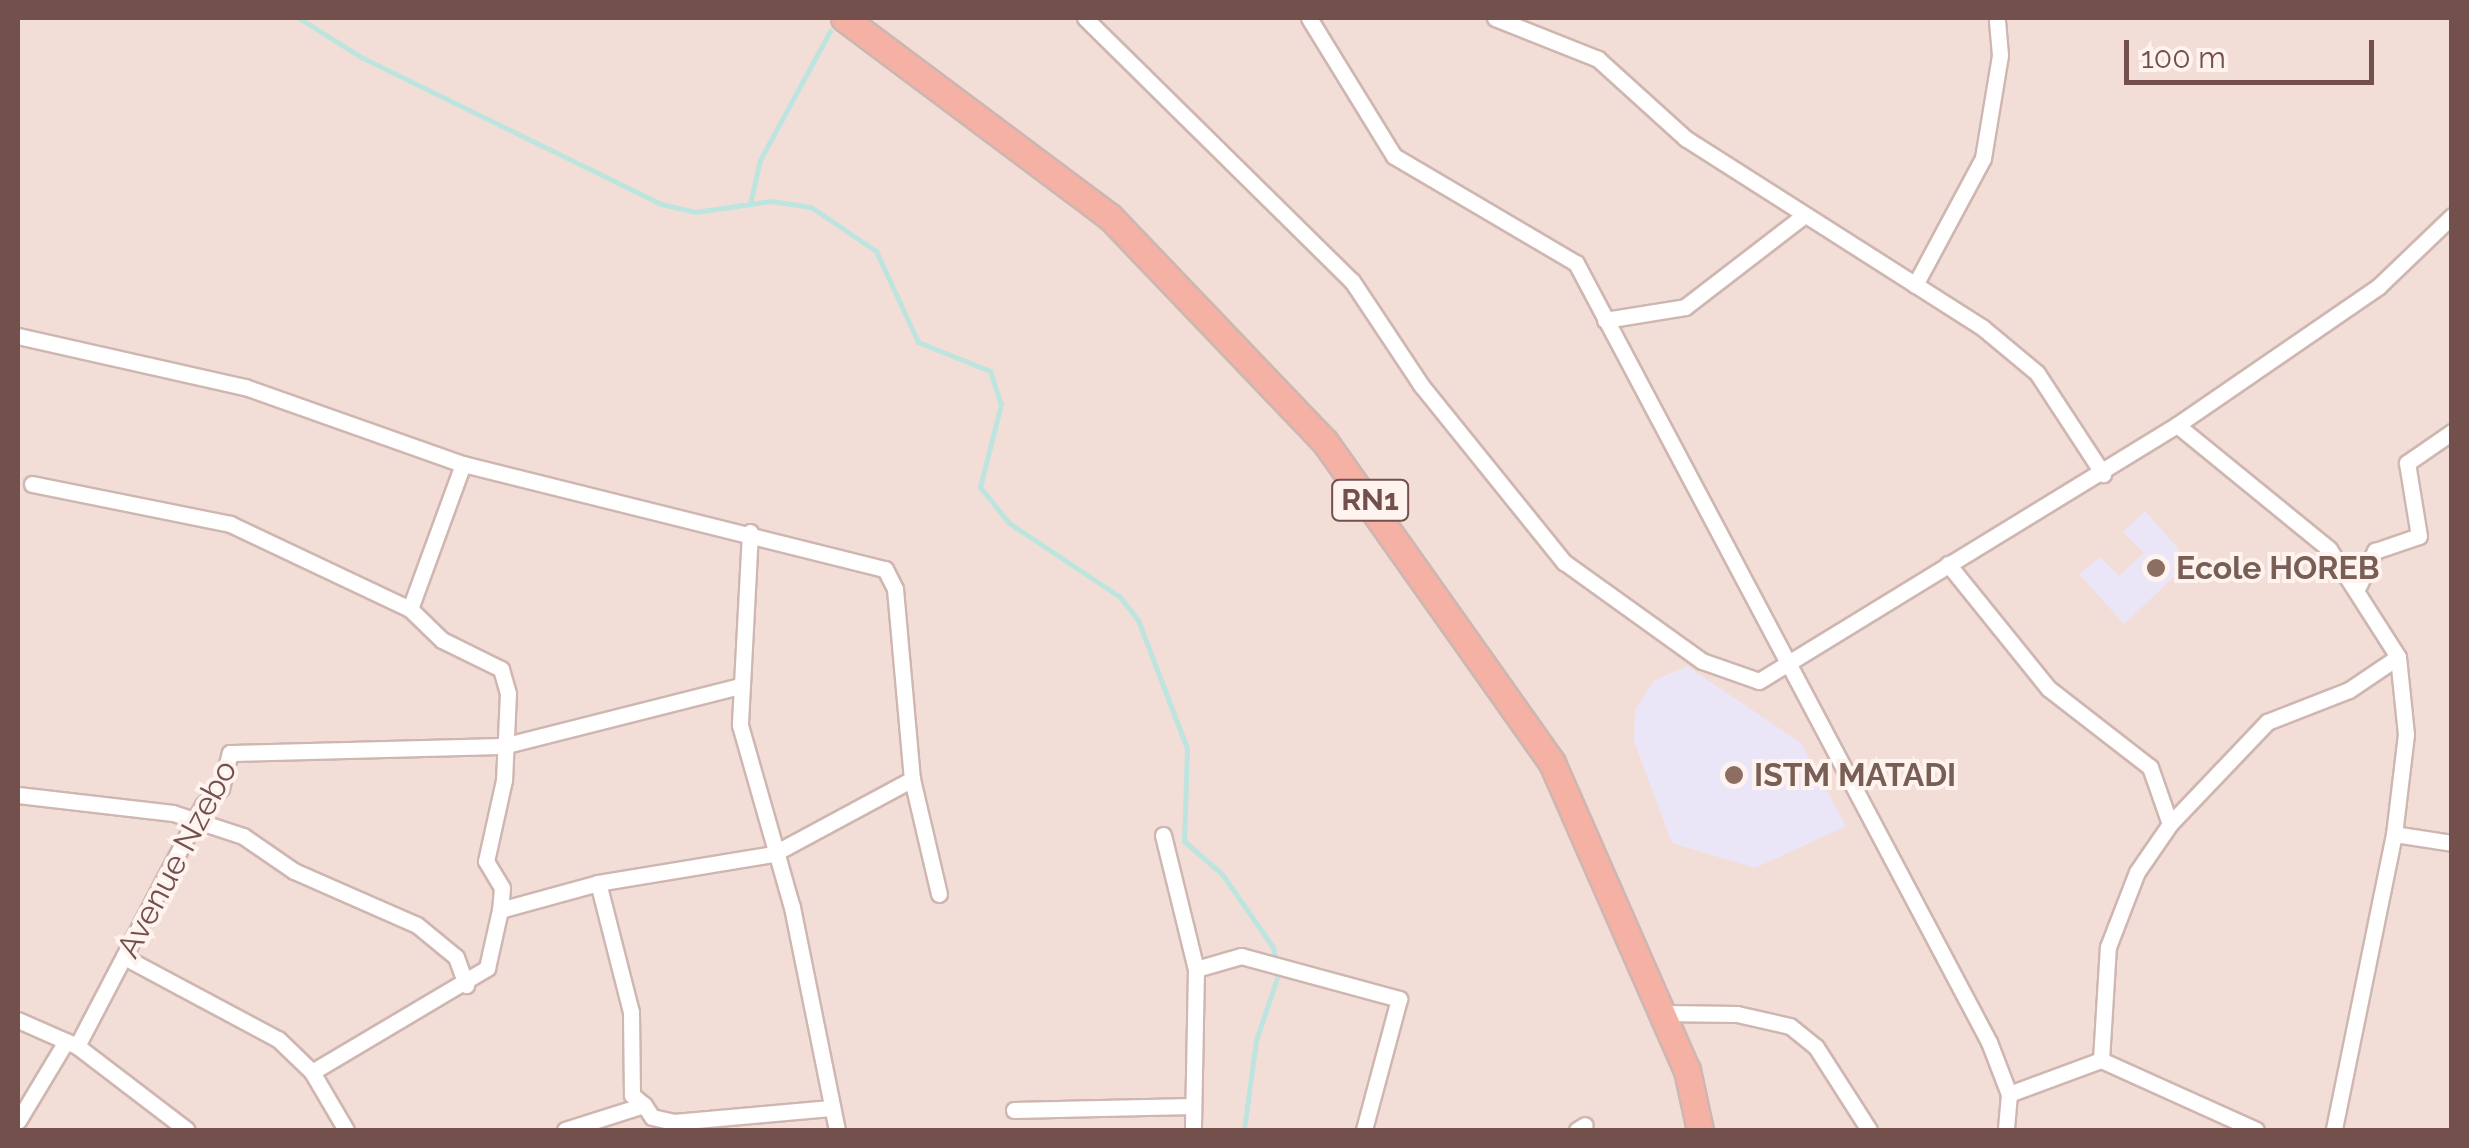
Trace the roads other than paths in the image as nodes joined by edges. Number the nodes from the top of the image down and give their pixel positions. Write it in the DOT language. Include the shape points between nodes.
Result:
graph roads {
  1 [pos="844,18"];
  2 [pos="1085,18"];
  3 [pos="1309,18"];
  4 [pos="1495,18"];
  5 [pos="1997,18"];
  6 [pos="2452,216"];
  7 [pos="1802,217"];
  8 [pos="1914,284"];
  9 [pos="1605,320"];
  10 [pos="18,336"];
  11 [pos="2178,425"];
  12 [pos="2452,432"];
  13 [pos="463,464"];
  14 [pos="2103,474"];
  15 [pos="32,484"];
  16 [pos="750,532"];
  17 [pos="1948,564"];
  18 [pos="2359,585"];
  19 [pos="410,609"];
  20 [pos="2398,657"];
  21 [pos="1788,669"];
  22 [pos="740,686"];
  23 [pos="503,746"];
  24 [pos="912,779"];
  25 [pos="18,796"];
  26 [pos="196,821"];
  27 [pos="2170,824"];
  28 [pos="2394,834"];
  29 [pos="1162,835"];
  30 [pos="2452,843"];
  31 [pos="773,854"];
  32 [pos="598,883"];
  33 [pos="939,894"];
  34 [pos="500,910"];
  35 [pos="126,958"];
  36 [pos="1196,969"];
  37 [pos="466,985"];
  38 [pos="1662,1013"];
  39 [pos="18,1020"];
  40 [pos="72,1044"];
  41 [pos="2100,1060"];
  42 [pos="312,1072"];
  43 [pos="2008,1094"];
  44 [pos="644,1105"];
  45 [pos="1193,1106"];
  46 [pos="830,1108"];
  47 [pos="1014,1110"];
  48 [pos="18,1121"];
  49 [pos="722,1126"];
  50 [pos="182,1129"];
  51 [pos="346,1130"];
  52 [pos="565,1130"];
  53 [pos="837,1130"];
  54 [pos="1194,1130"];
  55 [pos="1364,1130"];
  56 [pos="1700,1130"];
  57 [pos="1869,1130"];
  58 [pos="2006,1130"];
  59 [pos="2256,1130"];
  60 [pos="2334,1130"];
  1 -- 38 [label="highway, RN1" via="1110,217 1325,442 1552,763"];
  2 -- 21 [label="street" via="1352,281 1422,385 1564,562 1702,660 1760,681"];
  3 -- 9 [label="street" via="1394,156 1565,250"];
  4 -- 7 [label="street" via="1598,58 1666,124"];
  5 -- 8 [label="street" via="2000,55 1983,158"];
  6 -- 11 [label="street" via="2379,286"];
  7 -- 8 [label="street"];
  7 -- 9 [label="street" via="1685,307"];
  8 -- 14 [label="street" via="2037,373"];
  9 -- 21 [label="street"];
  10 -- 13 [label="street" via="245,387"];
  11 -- 14 [label="street"];
  11 -- 18 [label="street" via="2329,549"];
  12 -- 18 [label="street" via="2407,463 2419,536 2375,551"];
  13 -- 16 [label="street"];
  13 -- 19 [label="street"];
  14 -- 17 [label="street"];
  15 -- 19 [label="street" via="230,524"];
  16 -- 22 [label="street"];
  16 -- 24 [label="street" via="892,576"];
  17 -- 21 [label="street"];
  17 -- 27 [label="street" via="2048,688 2150,767"];
  18 -- 20 [label="street"];
  19 -- 23 [label="street" via="442,640 501,669"];
  20 -- 27 [label="street" via="2349,690 2267,722"];
  20 -- 28 [label="street" via="2406,734"];
  21 -- 43 [label="street"];
  22 -- 23 [label="street"];
  22 -- 31 [label="street" via="743,742"];
  23 -- 26 [label="street, Avenue Nzebo" via="384,755 241,748"];
  23 -- 34 [label="street" via="486,861 502,888"];
  24 -- 31 [label="street"];
  24 -- 33 [label="street"];
  25 -- 26 [label="street"];
  26 -- 35 [label="street, Avenue Nzebo"];
  26 -- 37 [label="street" via="417,925 456,957"];
  27 -- 41 [label="street" via="2137,872 2108,947"];
  28 -- 30 [label="street"];
  28 -- 60 [label="street"];
  29 -- 36 [label="street"];
  31 -- 32 [label="street"];
  31 -- 46 [label="street" via="792,908"];
  32 -- 34 [label="street"];
  32 -- 44 [label="street" via="631,1012 632,1096"];
  34 -- 37 [label="street" via="495,958"];
  35 -- 40 [label="street, Avenue Nzebo"];
  35 -- 42 [label="street" via="278,1039"];
  36 -- 45 [label="street"];
  36 -- 55 [label="street" via="1241,956 1399,1000"];
  37 -- 42 [label="street"];
  38 -- 56 [label="highway, RN1"];
  38 -- 57 [label="street" via="1738,1014 1790,1026 1816,1047"];
  39 -- 40 [label="street"];
  40 -- 48 [label="street, Avenue Nzebo"];
  40 -- 50 [label="street"];
  41 -- 43 [label="street"];
  41 -- 59 [label="street"];
  42 -- 51 [label="street"];
  43 -- 58 [label="street"];
  44 -- 49 [label="street" via="659,1121"];
  44 -- 52 [label="street"];
  45 -- 47 [label="street"];
  45 -- 54 [label="street"];
  46 -- 49 [label="street"];
  46 -- 53 [label="street"];
}
